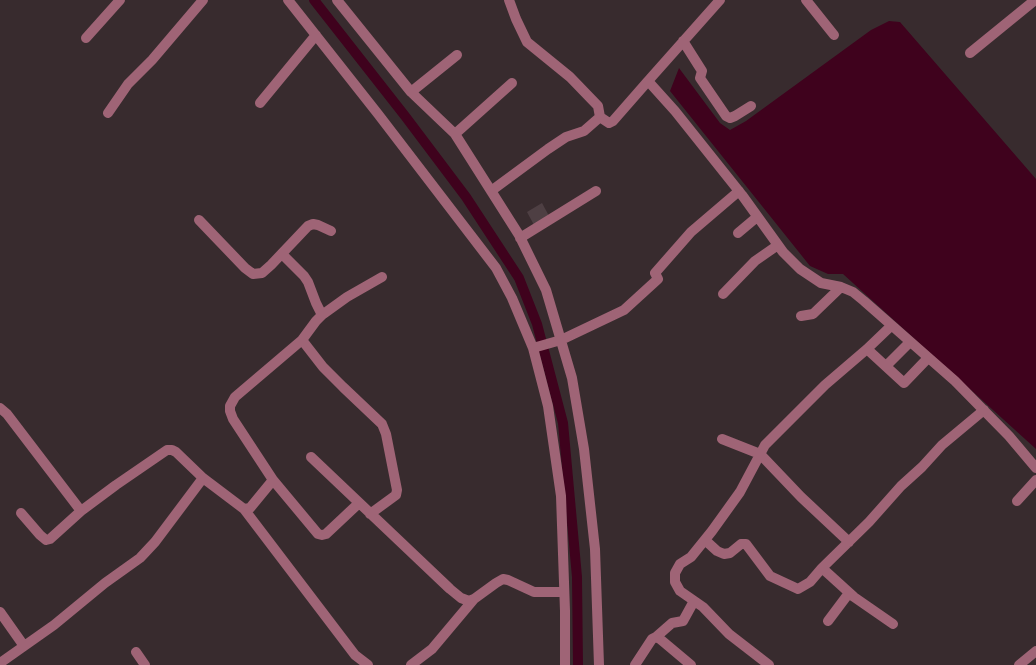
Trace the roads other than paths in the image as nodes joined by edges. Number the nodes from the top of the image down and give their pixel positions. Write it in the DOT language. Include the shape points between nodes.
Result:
graph roads {
  1 [pos="120,0"];
  2 [pos="203,0"];
  3 [pos="288,0"];
  4 [pos="337,0"];
  5 [pos="509,0"];
  6 [pos="720,0"];
  7 [pos="806,0"];
  8 [pos="1035,0"];
  9 [pos="316,35"];
  10 [pos="834,35"];
  11 [pos="86,38"];
  12 [pos="683,41"];
  13 [pos="970,53"];
  14 [pos="457,55"];
  15 [pos="648,81"];
  16 [pos="512,83"];
  17 [pos="411,92"];
  18 [pos="260,103"];
  19 [pos="751,106"];
  20 [pos="108,113"];
  21 [pos="600,117"];
  22 [pos="455,134"];
  23 [pos="491,190"];
  24 [pos="596,191"];
  25 [pos="739,191"];
  26 [pos="757,217"];
  27 [pos="199,220"];
  28 [pos="331,231"];
  29 [pos="738,233"];
  30 [pos="520,238"];
  31 [pos="778,246"];
  32 [pos="282,254"];
  33 [pos="382,277"];
  34 [pos="841,287"];
  35 [pos="723,294"];
  36 [pos="322,316"];
  37 [pos="801,316"];
  38 [pos="891,326"];
  39 [pos="302,340"];
  40 [pos="557,341"];
  41 [pos="910,342"];
  42 [pos="535,347"];
  43 [pos="867,349"];
  44 [pos="928,358"];
  45 [pos="886,366"];
  46 [pos="0,408"];
  47 [pos="984,410"];
  48 [pos="722,439"];
  49 [pos="760,454"];
  50 [pos="311,457"];
  51 [pos="1036,468"];
  52 [pos="203,478"];
  53 [pos="273,480"];
  54 [pos="1036,480"];
  55 [pos="1017,501"];
  56 [pos="359,503"];
  57 [pos="244,509"];
  58 [pos="81,511"];
  59 [pos="21,513"];
  60 [pos="370,514"];
  61 [pos="705,540"];
  62 [pos="849,542"];
  63 [pos="822,568"];
  64 [pos="564,592"];
  65 [pos="849,593"];
  66 [pos="474,599"];
  67 [pos="694,601"];
  68 [pos="0,612"];
  69 [pos="828,621"];
  70 [pos="893,624"];
  71 [pos="656,637"];
  72 [pos="24,646"];
  73 [pos="1036,651"];
  74 [pos="136,652"];
  75 [pos="0,663"];
  76 [pos="145,665"];
  77 [pos="368,665"];
  78 [pos="411,665"];
  79 [pos="565,665"];
  80 [pos="599,665"];
  81 [pos="635,665"];
  82 [pos="691,665"];
  83 [pos="769,665"];
  84 [pos="1019,665"];
  1 -- 11 [label="street"];
  2 -- 20 [label="street" via="128,84"];
  3 -- 9 [label="street"];
  4 -- 17 [label="street"];
  5 -- 21 [label="street" via="527,42 570,76 598,106"];
  6 -- 12 [label="street"];
  7 -- 10 [label="street"];
  8 -- 13 [label="street"];
  9 -- 18 [label="street"];
  9 -- 42 [label="street" via="496,268"];
  12 -- 15 [label="street"];
  12 -- 19 [label="street" via="702,71 700,78 726,116 730,118"];
  14 -- 17 [label="street"];
  15 -- 21 [label="street" via="613,121 609,123"];
  15 -- 25 [label="street"];
  16 -- 22 [label="street"];
  17 -- 22 [label="street"];
  21 -- 23 [label="street" via="584,131 566,137"];
  22 -- 23 [label="street"];
  23 -- 30 [label="street"];
  24 -- 30 [label="street"];
  25 -- 26 [label="street"];
  25 -- 40 [label="street" via="691,232 655,273 658,279 624,310"];
  26 -- 29 [label="street"];
  26 -- 31 [label="street"];
  27 -- 32 [label="street" via="253,274 262,273"];
  28 -- 32 [label="street" via="318,225 308,226"];
  30 -- 40 [label="street" via="546,290"];
  31 -- 34 [label="street" via="800,269 821,283"];
  31 -- 35 [label="street" via="755,261"];
  32 -- 36 [label="street" via="308,282"];
  33 -- 36 [label="street" via="347,297"];
  34 -- 37 [label="street" via="813,314"];
  34 -- 38 [label="street" via="852,292"];
  36 -- 39 [label="street"];
  38 -- 41 [label="street"];
  38 -- 43 [label="street"];
  39 -- 53 [label="street" via="235,398 230,406 233,419"];
  39 -- 60 [label="street" via="323,367 382,424 386,434 396,495"];
  40 -- 42 [label="street"];
  40 -- 80 [label="street" via="572,378 584,449 595,549"];
  41 -- 44 [label="street"];
  41 -- 45 [label="street"];
  42 -- 64 [label="street" via="548,406 560,496"];
  43 -- 45 [label="street"];
  43 -- 49 [label="street" via="825,385 765,445"];
  44 -- 45 [label="street" via="904,383"];
  44 -- 47 [label="street"];
  46 -- 58 [label="street"];
  47 -- 51 [label="street"];
  47 -- 62 [label="street" via="942,445"];
  48 -- 49 [label="street"];
  49 -- 61 [label="street" via="740,492"];
  49 -- 62 [label="street"];
  50 -- 56 [label="street"];
  52 -- 57 [label="street"];
  52 -- 58 [label="street" via="176,452 168,450"];
  52 -- 72 [label="street" via="140,558"];
  53 -- 56 [label="street" via="322,535"];
  53 -- 57 [label="street" via="250,508"];
  54 -- 55 [label="street"];
  56 -- 60 [label="street"];
  57 -- 77 [label="street" via="355,655"];
  58 -- 59 [label="street" via="53,537 46,540"];
  60 -- 66 [label="street" via="450,589 469,601"];
  61 -- 63 [label="street" via="724,554 730,553 741,544 746,544 770,576 798,589 810,582"];
  61 -- 67 [label="street" via="691,558 680,564 675,573 675,582 680,591"];
  62 -- 63 [label="street"];
  63 -- 65 [label="street"];
  64 -- 66 [label="street" via="534,592 503,579"];
  64 -- 79 [label="street"];
  65 -- 69 [label="street"];
  65 -- 70 [label="street"];
  66 -- 78 [label="street" via="432,649"];
  67 -- 71 [label="street" via="683,621 672,623"];
  67 -- 83 [label="street" via="729,634"];
  68 -- 72 [label="street"];
  71 -- 81 [label="street" via="652,638"];
  71 -- 82 [label="street"];
  72 -- 75 [label="street"];
  73 -- 84 [label="street"];
  74 -- 76 [label="street"];
}
